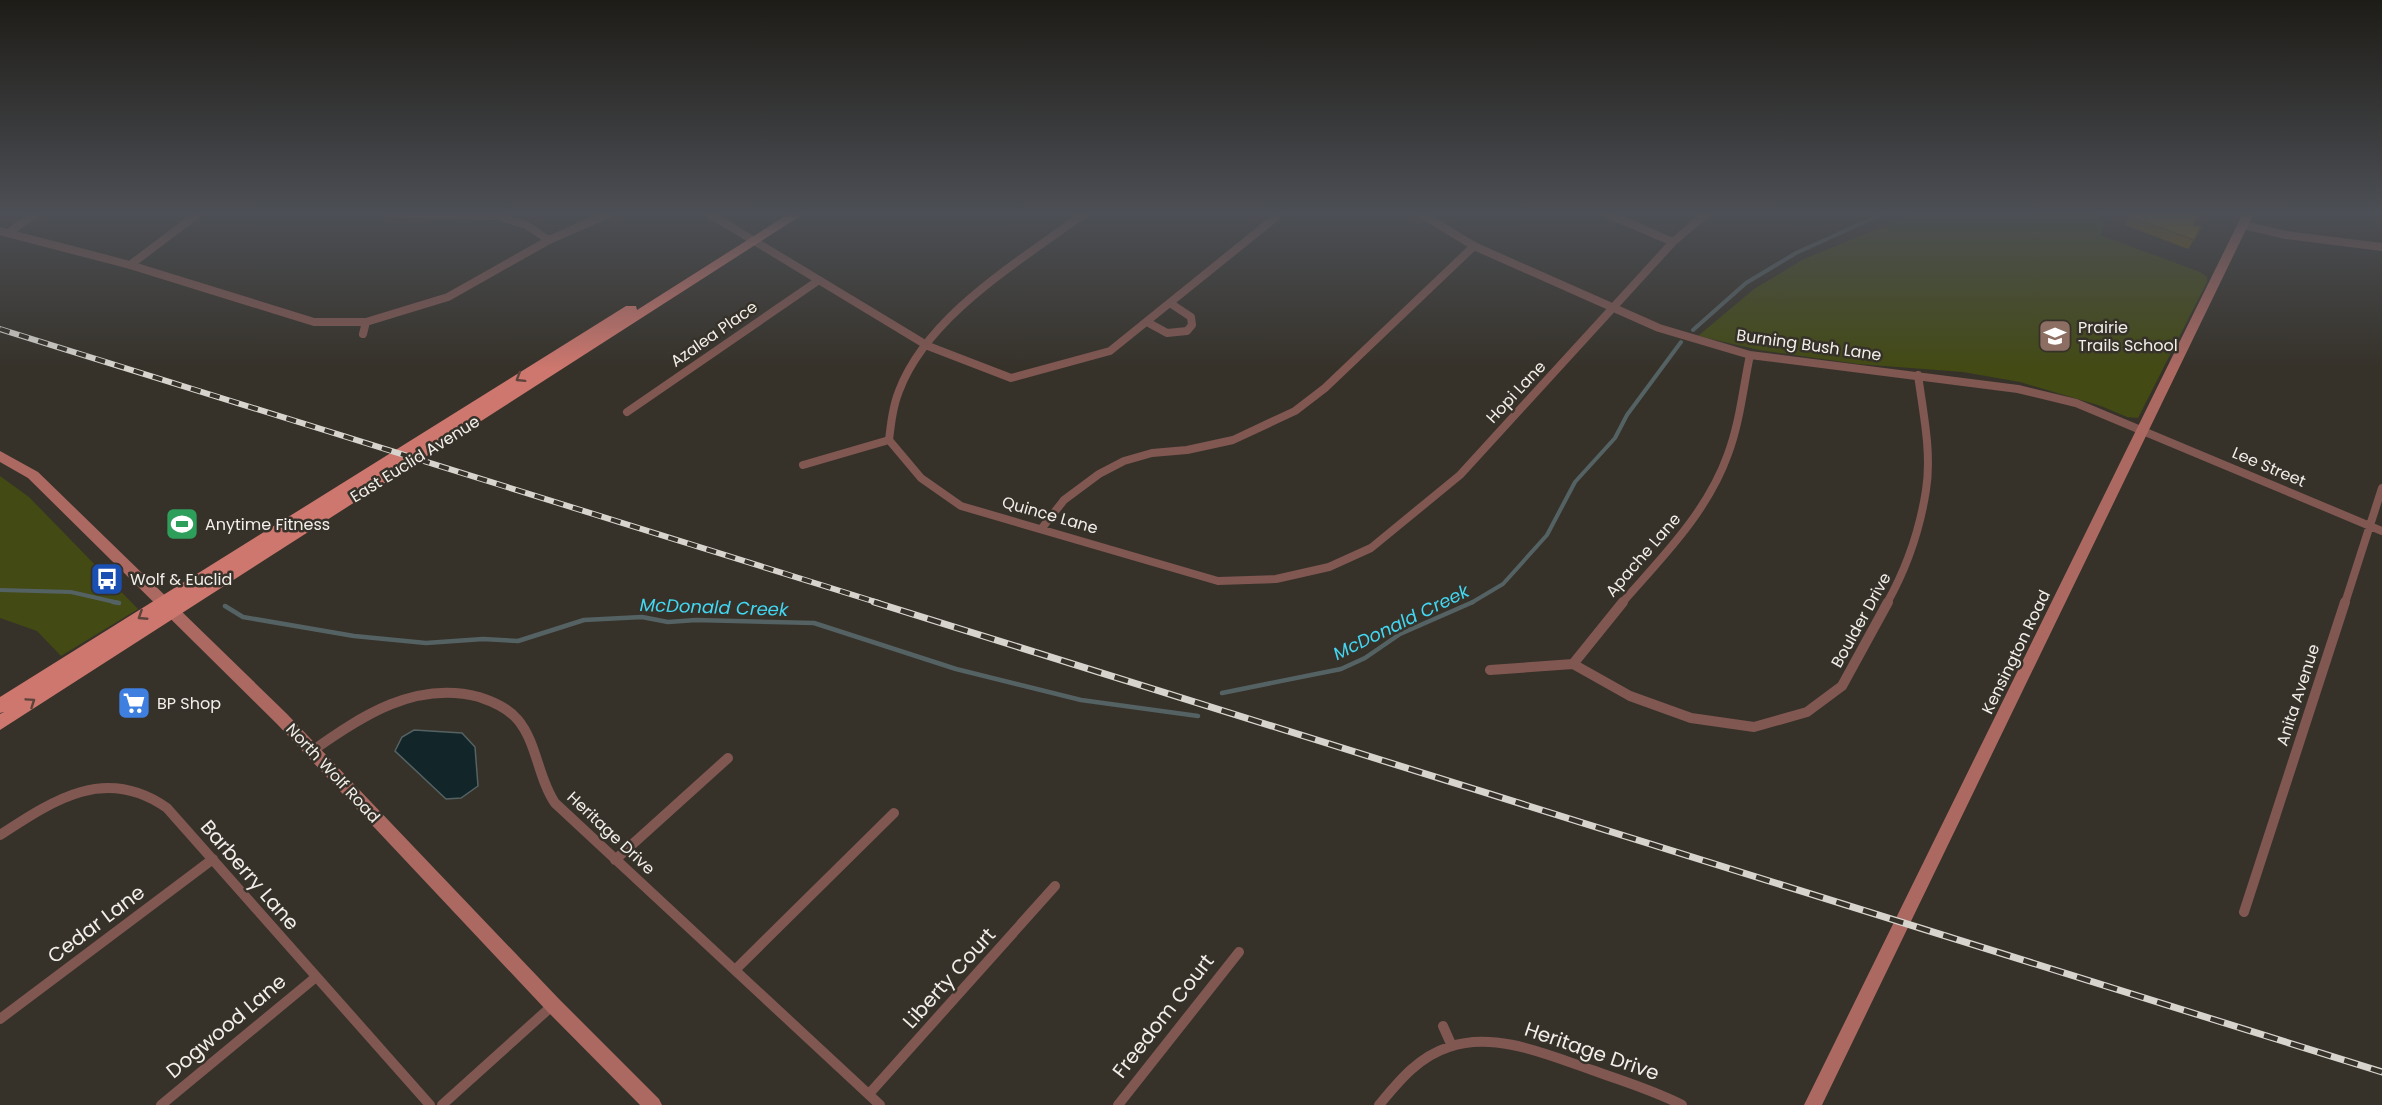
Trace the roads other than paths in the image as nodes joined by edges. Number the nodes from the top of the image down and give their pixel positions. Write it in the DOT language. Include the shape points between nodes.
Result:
graph roads {
  1 [pos="129,265"];
  2 [pos="505,265"];
  3 [pos="710,265"];
  4 [pos="793,265"];
  5 [pos="1018,265"];
  6 [pos="1217,265"];
  7 [pos="1455,265"];
  8 [pos="1514,265"];
  9 [pos="1654,265"];
  10 [pos="2224,265"];
  11 [pos="819,280"];
  12 [pos="1170,303"];
  13 [pos="1613,310"];
  14 [pos="366,322"];
  15 [pos="1147,322"];
  16 [pos="363,334"];
  17 [pos="928,346"];
  18 [pos="1750,355"];
  19 [pos="1918,375"];
  20 [pos="627,412"];
  21 [pos="2144,430"];
  22 [pos="889,440"];
  23 [pos="0,456"];
  24 [pos="803,465"];
  25 [pos="2382,488"];
  26 [pos="2370,526"];
  27 [pos="1042,528"];
  28 [pos="2382,531"];
  29 [pos="1329,567"];
  30 [pos="167,607"];
  31 [pos="1573,664"];
  32 [pos="1490,670"];
  33 [pos="0,706"];
  34 [pos="0,723"];
  35 [pos="312,751"];
  36 [pos="728,758"];
  37 [pos="894,813"];
  38 [pos="0,835"];
  39 [pos="213,859"];
  40 [pos="615,860"];
  41 [pos="1055,886"];
  42 [pos="2244,912"];
  43 [pos="1239,952"];
  44 [pos="735,970"];
  45 [pos="316,977"];
  46 [pos="553,1005"];
  47 [pos="0,1019"];
  48 [pos="1443,1026"];
  49 [pos="1451,1044"];
  50 [pos="868,1094"];
  51 [pos="161,1105"];
  52 [pos="429,1105"];
  53 [pos="442,1105"];
  54 [pos="653,1105"];
  55 [pos="880,1105"];
  56 [pos="1118,1105"];
  57 [pos="1379,1105"];
  58 [pos="1682,1105"];
  59 [pos="1813,1105"];
  1 -- 14 [label="street" via="314,322"];
  2 -- 14 [label="street" via="448,297"];
  3 -- 30 [label="main road, East Euclid Avenue"];
  4 -- 11 [label="street"];
  5 -- 17 [label="street" via="962,308"];
  6 -- 12 [label="street"];
  7 -- 27 [label="street" via="1325,388 1294,411 1233,440 1124,461 1064,500"];
  8 -- 13 [label="street, Burning Bush Lane"];
  9 -- 13 [label="street, Hopi Lane"];
  10 -- 21 [label="main road, Kensington Road"];
  11 -- 17 [label="street"];
  11 -- 20 [label="street, Azalea Place"];
  12 -- 15 [label="street"];
  12 -- 15 [label="street" via="1191,317 1192,325 1187,331 1167,333"];
  13 -- 18 [label="street, Burning Bush Lane"];
  13 -- 29 [label="street, Hopi Lane" via="1460,475 1371,548"];
  14 -- 16 [label="street"];
  15 -- 17 [label="street" via="1110,351 1011,378"];
  17 -- 22 [label="street" via="900,388"];
  18 -- 19 [label="street, Burning Bush Lane"];
  18 -- 31 [label="street, Apache Lane" via="1726,462 1702,509"];
  19 -- 21 [label="street, Burning Bush Lane" via="2018,389 2076,403"];
  19 -- 31 [label="street, Boulder Drive" via="1926,429 1926,489 1904,573 1842,686 1808,712 1754,727 1691,718 1630,696"];
  21 -- 26 [label="street, Lee Street"];
  21 -- 59 [label="main road, Kensington Road"];
  22 -- 24 [label="street"];
  22 -- 27 [label="street, Quince Lane" via="908,466 940,496 961,506"];
  23 -- 30 [label="main road, North Wolf Road" via="33,475"];
  25 -- 26 [label="street, Anita Avenue"];
  26 -- 28 [label="street, Lee Street"];
  26 -- 42 [label="street, Anita Avenue"];
  27 -- 29 [label="street, Quince Lane" via="1218,581 1276,579"];
  30 -- 33 [label="main road, East Euclid Avenue, one-way"];
  34 -- 30 [label="main road, East Euclid Avenue, one-way"];
  30 -- 35 [label="main road, North Wolf Road"];
  31 -- 32 [label="street"];
  35 -- 40 [label="street, Heritage Drive" via="359,717 389,703 438,692 482,697 519,721 547,793"];
  35 -- 46 [label="main road, North Wolf Road"];
  36 -- 40 [label="street"];
  37 -- 44 [label="street"];
  38 -- 39 [label="street, Barberry Lane" via="47,804 88,790 119,786 139,789 159,801"];
  39 -- 45 [label="street, Barberry Lane"];
  39 -- 47 [label="street, Cedar Lane"];
  40 -- 44 [label="street, Heritage Drive"];
  41 -- 50 [label="street, Liberty Court"];
  43 -- 56 [label="street, Freedom Court"];
  44 -- 50 [label="street, Heritage Drive"];
  45 -- 51 [label="street, Dogwood Lane"];
  45 -- 52 [label="street, Barberry Lane"];
  46 -- 53 [label="street"];
  46 -- 54 [label="main road, North Wolf Road"];
  48 -- 49 [label="street"];
  49 -- 57 [label="street, Heritage Drive" via="1417,1064"];
  49 -- 58 [label="street, Heritage Drive" via="1490,1041 1532,1049"];
  50 -- 55 [label="street, Heritage Drive"];
}
